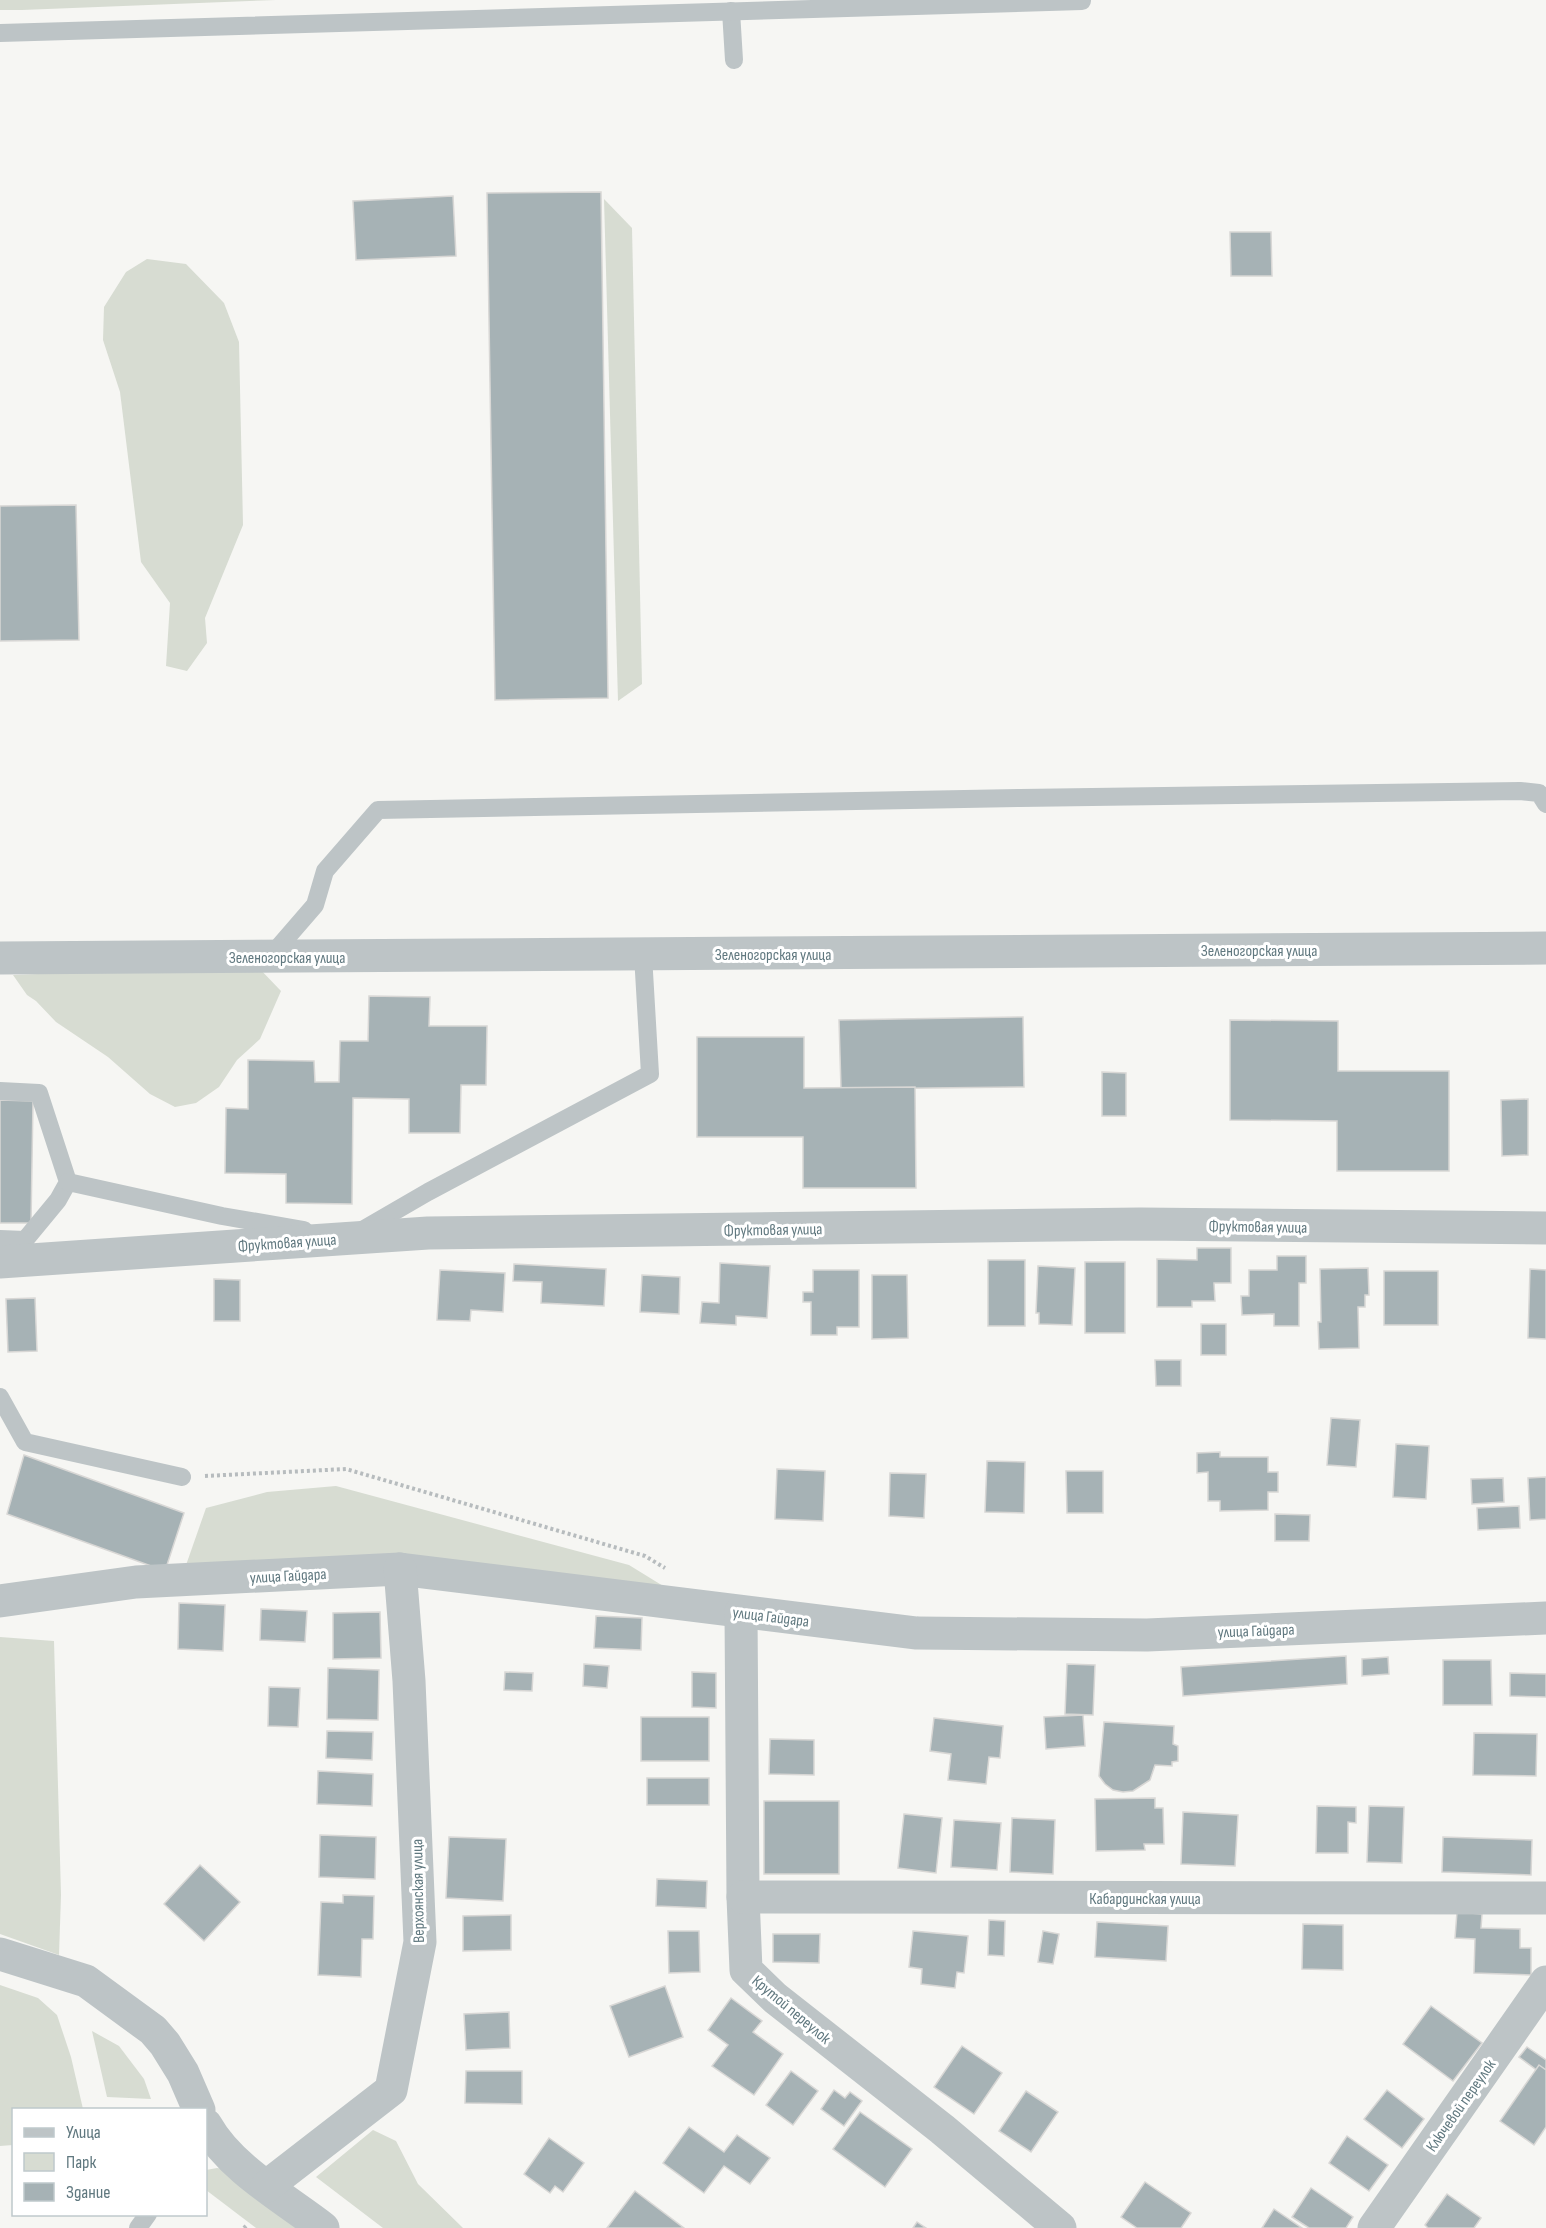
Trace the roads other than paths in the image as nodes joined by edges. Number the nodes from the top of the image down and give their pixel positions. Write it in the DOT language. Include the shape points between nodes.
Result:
graph roads {
  1 [pos="1082,1"];
  2 [pos="731,11"];
  3 [pos="0,33"];
  4 [pos="734,60"];
  5 [pos="1546,804"];
  6 [pos="1546,948"];
  7 [pos="643,955"];
  8 [pos="270,957"];
  9 [pos="0,958"];
  10 [pos="0,1091"];
  11 [pos="68,1182"];
  12 [pos="1546,1228"];
  13 [pos="348,1238"];
  14 [pos="0,1239"];
  15 [pos="25,1240"];
  16 [pos="0,1257"];
  17 [pos="0,1262"];
  18 [pos="0,1397"];
  19 [pos="182,1477"];
  20 [pos="400,1569"];
  21 [pos="0,1601"];
  22 [pos="741,1612"];
  23 [pos="1546,1618"];
  24 [pos="743,1898"];
  25 [pos="1546,1899"];
  26 [pos="0,1954"];
  27 [pos="1546,1983"];
  28 [pos="198,2108"];
  29 [pos="207,2128"];
  30 [pos="267,2186"];
  31 [pos="323,2228"];
  32 [pos="1060,2228"];
  33 [pos="1374,2228"];
  1 -- 2 [label="lane"];
  2 -- 3 [label="lane"];
  2 -- 4 [label="lane"];
  5 -- 8 [label="lane" via="1539,793 1520,791 378,810 325,871 315,905"];
  6 -- 7 [label="street, Зеленогорская улица"];
  7 -- 8 [label="street, Зеленогорская улица"];
  7 -- 13 [label="lane" via="650,1074 428,1191"];
  8 -- 9 [label="street, Зеленогорская улица"];
  10 -- 11 [label="lane" via="39,1093"];
  11 -- 13 [label="lane" via="222,1216"];
  11 -- 15 [label="lane"];
  12 -- 13 [label="street, Фруктовая улица" via="1140,1224 428,1233"];
  13 -- 17 [label="street, Фруктовая улица"];
  14 -- 15 [label="lane"];
  15 -- 16 [label="lane"];
  18 -- 19 [label="lane" via="25,1442"];
  20 -- 21 [label="street, улица Гайдара" via="135,1582"];
  20 -- 22 [label="street, улица Гайдара"];
  20 -- 30 [label="street, Верхоянская улица" via="420,1941 391,2090"];
  22 -- 23 [label="street, улица Гайдара" via="917,1633 1135,1635"];
  22 -- 24 [label="street, Крутой переулок"];
  24 -- 25 [label="street, Кабардинская улица"];
  24 -- 32 [label="street, Крутой переулок" via="746,1970"];
  26 -- 28 [label="street" via="86,1981 153,2030 183,2073"];
  27 -- 33 [label="street, Ключевой переулок"];
  29 -- 30 [label="street" via="234,2162"];
  30 -- 31 [label="street"];
}
